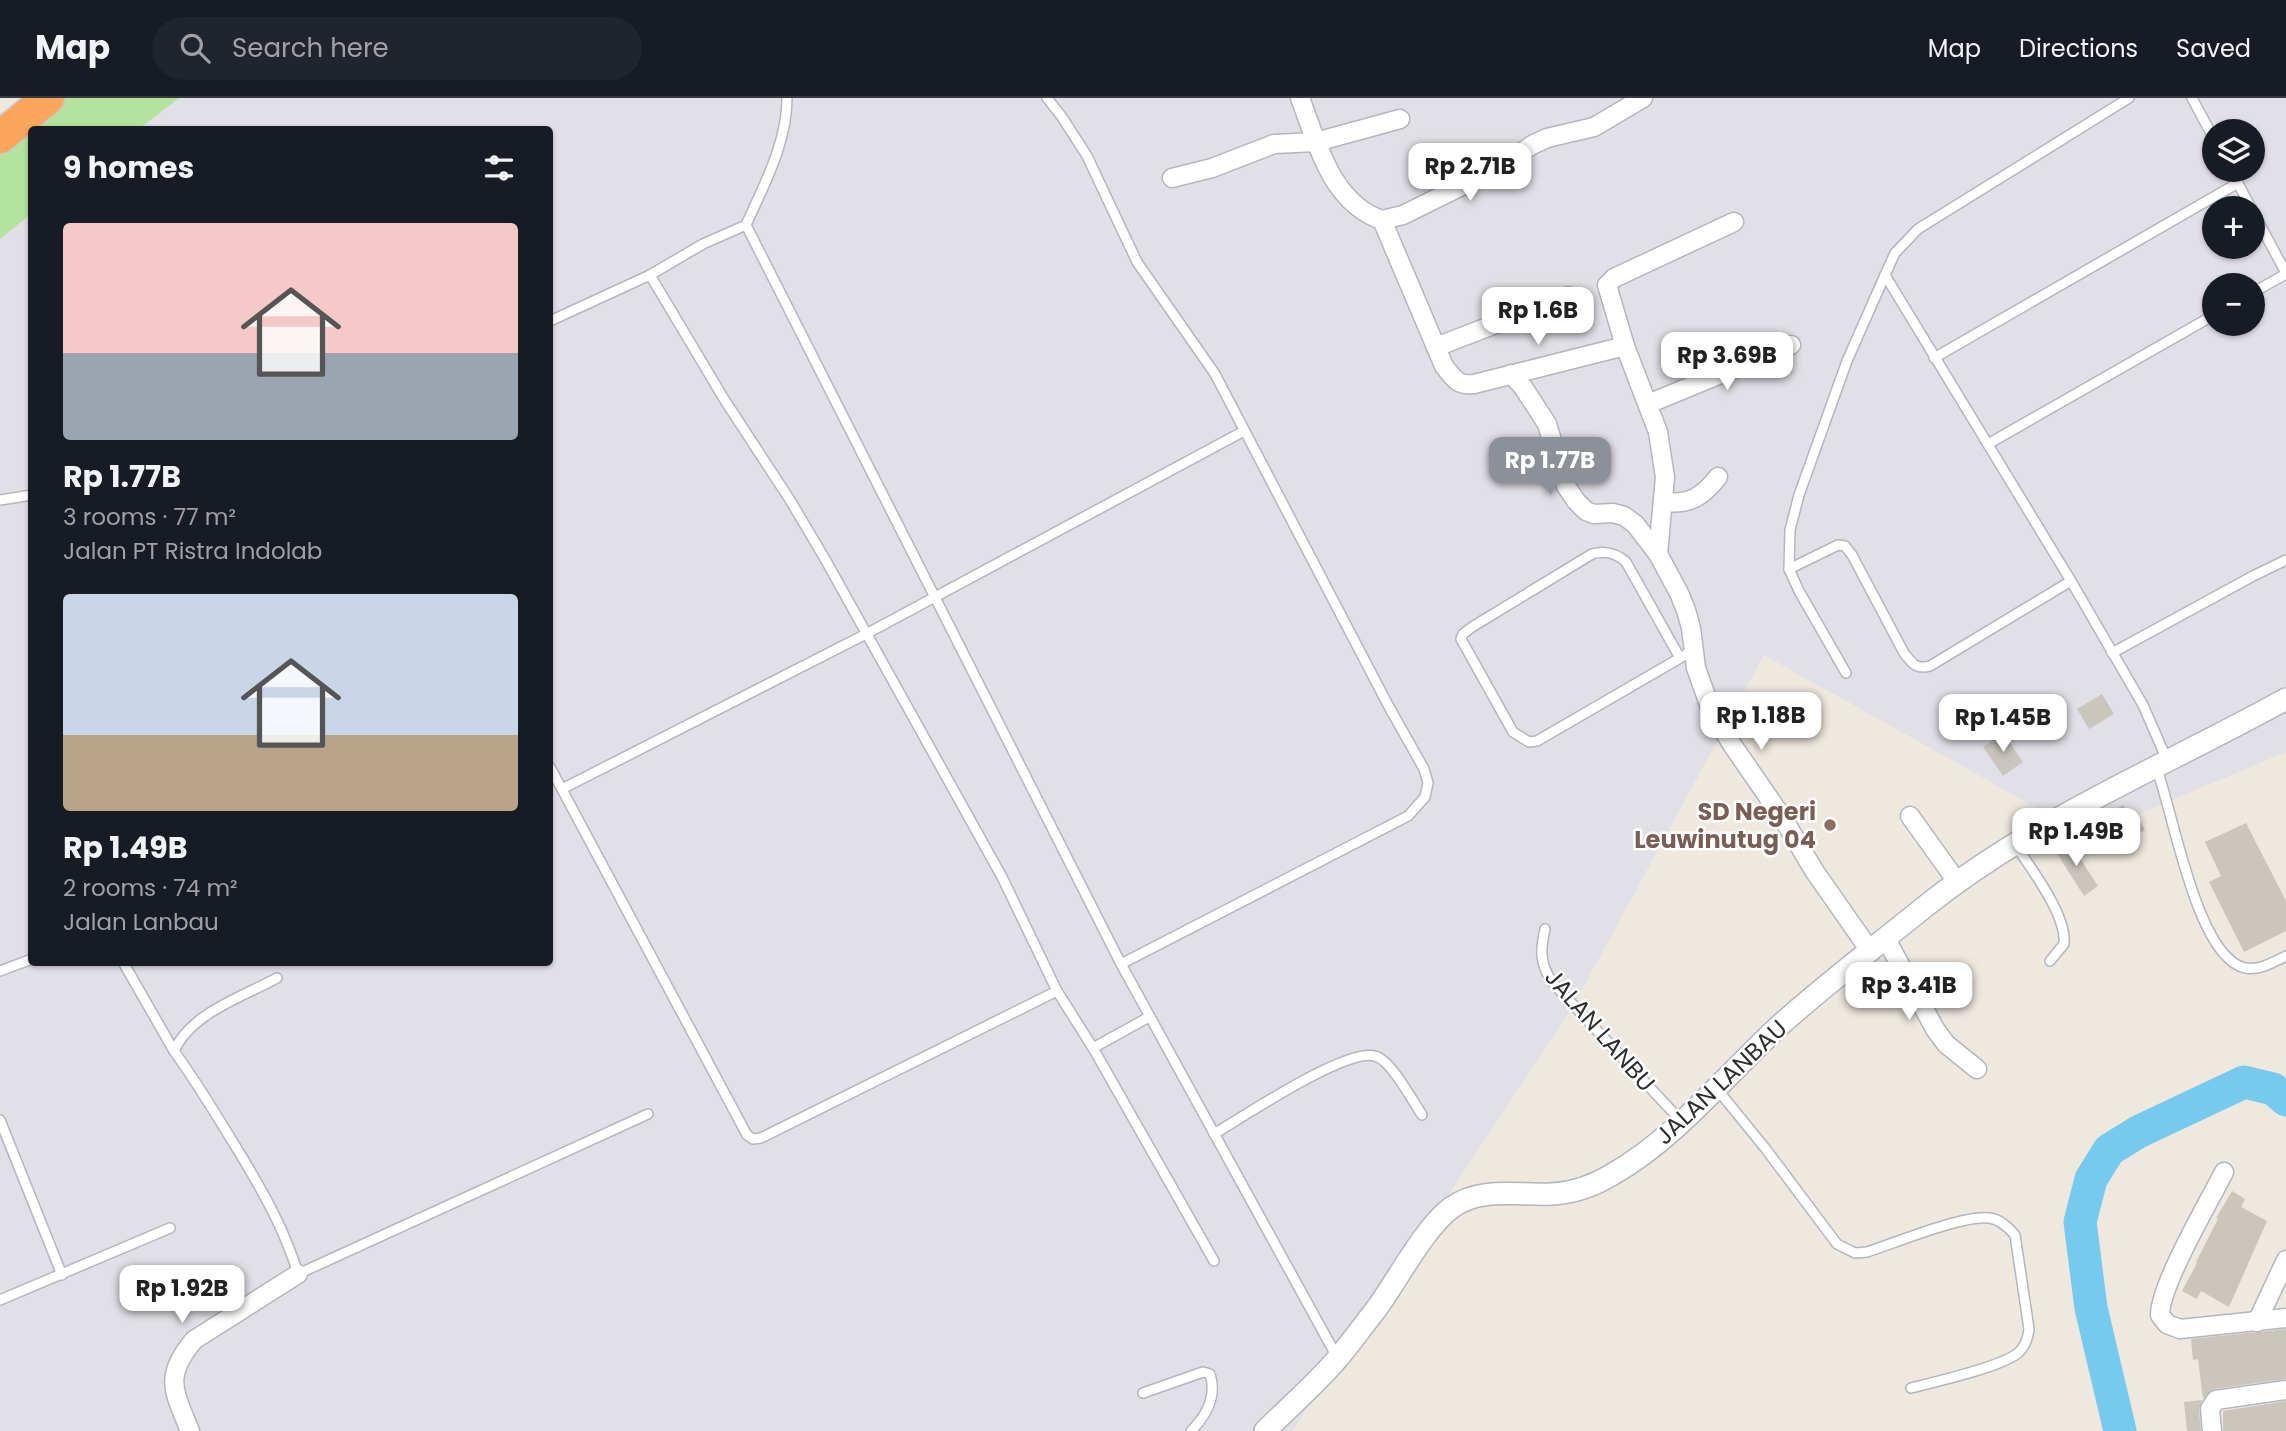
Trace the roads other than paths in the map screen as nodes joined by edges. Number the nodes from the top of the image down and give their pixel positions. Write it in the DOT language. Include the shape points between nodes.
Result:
graph roads {
  1 [pos="48,98"];
  2 [pos="786,98"];
  3 [pos="1047,98"];
  4 [pos="1300,98"];
  5 [pos="1643,98"];
  6 [pos="2129,98"];
  7 [pos="2192,98"];
  8 [pos="1400,119"];
  9 [pos="2203,119"];
  10 [pos="0,137"];
  11 [pos="1315,142"];
  12 [pos="1172,178"];
  13 [pos="2238,183"];
  14 [pos="2245,196"];
  15 [pos="1382,220"];
  16 [pos="1734,222"];
  17 [pos="746,225"];
  18 [pos="2265,234"];
  19 [pos="2286,274"];
  20 [pos="650,275"];
  21 [pos="1885,275"];
  22 [pos="2265,286"];
  23 [pos="1568,296"];
  24 [pos="553,320"];
  25 [pos="2202,322"];
  26 [pos="1791,345"];
  27 [pos="1625,346"];
  28 [pos="1436,348"];
  29 [pos="1934,358"];
  30 [pos="1511,374"];
  31 [pos="1648,404"];
  32 [pos="1244,431"];
  33 [pos="1988,444"];
  34 [pos="1718,477"];
  35 [pos="28,496"];
  36 [pos="0,500"];
  37 [pos="1665,502"];
  38 [pos="1658,554"];
  39 [pos="2286,560"];
  40 [pos="1790,569"];
  41 [pos="2071,581"];
  42 [pos="934,596"];
  43 [pos="867,633"];
  44 [pos="2112,653"];
  45 [pos="1687,654"];
  46 [pos="1846,673"];
  47 [pos="2286,699"];
  48 [pos="2160,755"];
  49 [pos="553,772"];
  50 [pos="562,789"];
  51 [pos="1910,816"];
  52 [pos="2015,844"];
  53 [pos="1958,883"];
  54 [pos="1545,929"];
  55 [pos="1878,945"];
  56 [pos="2286,956"];
  57 [pos="28,960"];
  58 [pos="2050,961"];
  59 [pos="1121,964"];
  60 [pos="125,966"];
  61 [pos="0,971"];
  62 [pos="277,978"];
  63 [pos="1057,990"];
  64 [pos="1149,1017"];
  65 [pos="1093,1048"];
  66 [pos="174,1051"];
  67 [pos="1977,1069"];
  68 [pos="1716,1088"];
  69 [pos="648,1114"];
  70 [pos="1422,1115"];
  71 [pos="0,1120"];
  72 [pos="1681,1121"];
  73 [pos="1214,1134"];
  74 [pos="2224,1172"];
  75 [pos="170,1228"];
  76 [pos="2286,1260"];
  77 [pos="1214,1261"];
  78 [pos="298,1274"];
  79 [pos="62,1275"];
  80 [pos="0,1300"];
  81 [pos="2286,1318"];
  82 [pos="2257,1322"];
  83 [pos="1338,1359"];
  84 [pos="1911,1388"];
  85 [pos="2286,1390"];
  86 [pos="1143,1393"];
  87 [pos="190,1431"];
  88 [pos="1191,1431"];
  89 [pos="1265,1431"];
  90 [pos="2213,1431"];
  1 -- 10 [label="highway"];
  2 -- 17 [label="lane" via="777,153"];
  3 -- 32 [label="lane" via="1087,156 1137,262 1215,374"];
  4 -- 11 [label="street"];
  5 -- 15 [label="street" via="1594,127 1547,138 1504,165 1403,215"];
  6 -- 21 [label="lane" via="1918,229 1895,253"];
  7 -- 9 [label="lane"];
  8 -- 11 [label="street"];
  11 -- 12 [label="street" via="1274,144"];
  11 -- 15 [label="street" via="1339,189"];
  13 -- 14 [label="lane"];
  13 -- 29 [label="lane"];
  15 -- 28 [label="street"];
  16 -- 27 [label="street" via="1611,281 1607,289"];
  17 -- 20 [label="lane"];
  17 -- 42 [label="lane"];
  18 -- 19 [label="lane"];
  19 -- 22 [label="lane"];
  20 -- 24 [label="lane"];
  20 -- 43 [label="lane"];
  21 -- 29 [label="lane"];
  21 -- 40 [label="lane" via="1847,361 1799,495 1790,530"];
  23 -- 28 [label="street"];
  25 -- 33 [label="lane"];
  26 -- 31 [label="street"];
  27 -- 30 [label="street"];
  27 -- 31 [label="street"];
  28 -- 30 [label="street" via="1452,377 1464,385"];
  29 -- 33 [label="lane"];
  30 -- 38 [label="street" via="1547,424 1566,486 1576,501 1594,514 1624,516"];
  31 -- 37 [label="street" via="1658,432"];
  32 -- 42 [label="lane"];
  32 -- 59 [label="lane" via="1424,769 1425,797 1408,816"];
  33 -- 41 [label="lane"];
  34 -- 37 [label="street" via="1695,499"];
  35 -- 36 [label="lane"];
  37 -- 38 [label="street"];
  38 -- 45 [label="street" via="1686,610"];
  39 -- 44 [label="lane"];
  40 -- 41 [label="lane" via="1838,545 1845,546 1904,653 1914,666 1922,668"];
  40 -- 46 [label="lane"];
  41 -- 44 [label="lane"];
  42 -- 43 [label="lane"];
  42 -- 59 [label="lane"];
  43 -- 50 [label="lane"];
  43 -- 63 [label="lane" via="1002,877"];
  44 -- 48 [label="lane" via="2150,721"];
  45 -- 45 [label="lane" via="1529,742 1513,732 1461,639 1472,627 1601,552 1613,553 1626,562"];
  45 -- 55 [label="street" via="1731,743"];
  47 -- 48 [label="street, JALAN LANBAU"];
  48 -- 52 [label="street, JALAN LANBAU"];
  48 -- 56 [label="lane" via="2197,909 2209,934 2232,962 2245,968 2260,968"];
  49 -- 50 [label="lane"];
  50 -- 63 [label="lane" via="753,1139"];
  51 -- 53 [label="street"];
  52 -- 53 [label="street, JALAN LANBAU"];
  52 -- 58 [label="lane" via="2062,925 2064,944"];
  53 -- 55 [label="street, JALAN LANBAU"];
  54 -- 72 [label="lane, JALAN LANBU" via="1540,955 1552,982"];
  55 -- 67 [label="street" via="1946,1044"];
  55 -- 68 [label="street, JALAN LANBAU" via="1779,1027"];
  57 -- 61 [label="lane"];
  59 -- 64 [label="lane"];
  60 -- 66 [label="lane"];
  62 -- 66 [label="lane" via="198,1021"];
  63 -- 65 [label="lane"];
  64 -- 65 [label="lane"];
  64 -- 73 [label="lane"];
  65 -- 77 [label="lane"];
  66 -- 78 [label="lane" via="262,1188"];
  68 -- 72 [label="street, JALAN LANBAU"];
  68 -- 84 [label="lane" via="1825,1232 1846,1250 1867,1252 1969,1219 1991,1217 2015,1235 2027,1342 2002,1362"];
  69 -- 78 [label="lane"];
  70 -- 73 [label="lane" via="1386,1062 1364,1055 1312,1076"];
  71 -- 79 [label="lane"];
  72 -- 83 [label="street, JALAN LANBAU" via="1644,1153 1588,1186 1551,1194 1472,1198 1452,1207"];
  73 -- 83 [label="lane"];
  74 -- 82 [label="street" via="2162,1298 2160,1315 2180,1329"];
  75 -- 79 [label="lane"];
  76 -- 82 [label="street"];
  78 -- 87 [label="street" via="194,1340 181,1356 173,1381"];
  79 -- 80 [label="lane"];
  81 -- 82 [label="street"];
  83 -- 89 [label="street, JALAN LANBAU"];
  85 -- 90 [label="street" via="2221,1399 2211,1405"];
  86 -- 88 [label="lane" via="1203,1372 1210,1374 1212,1396"];
}
